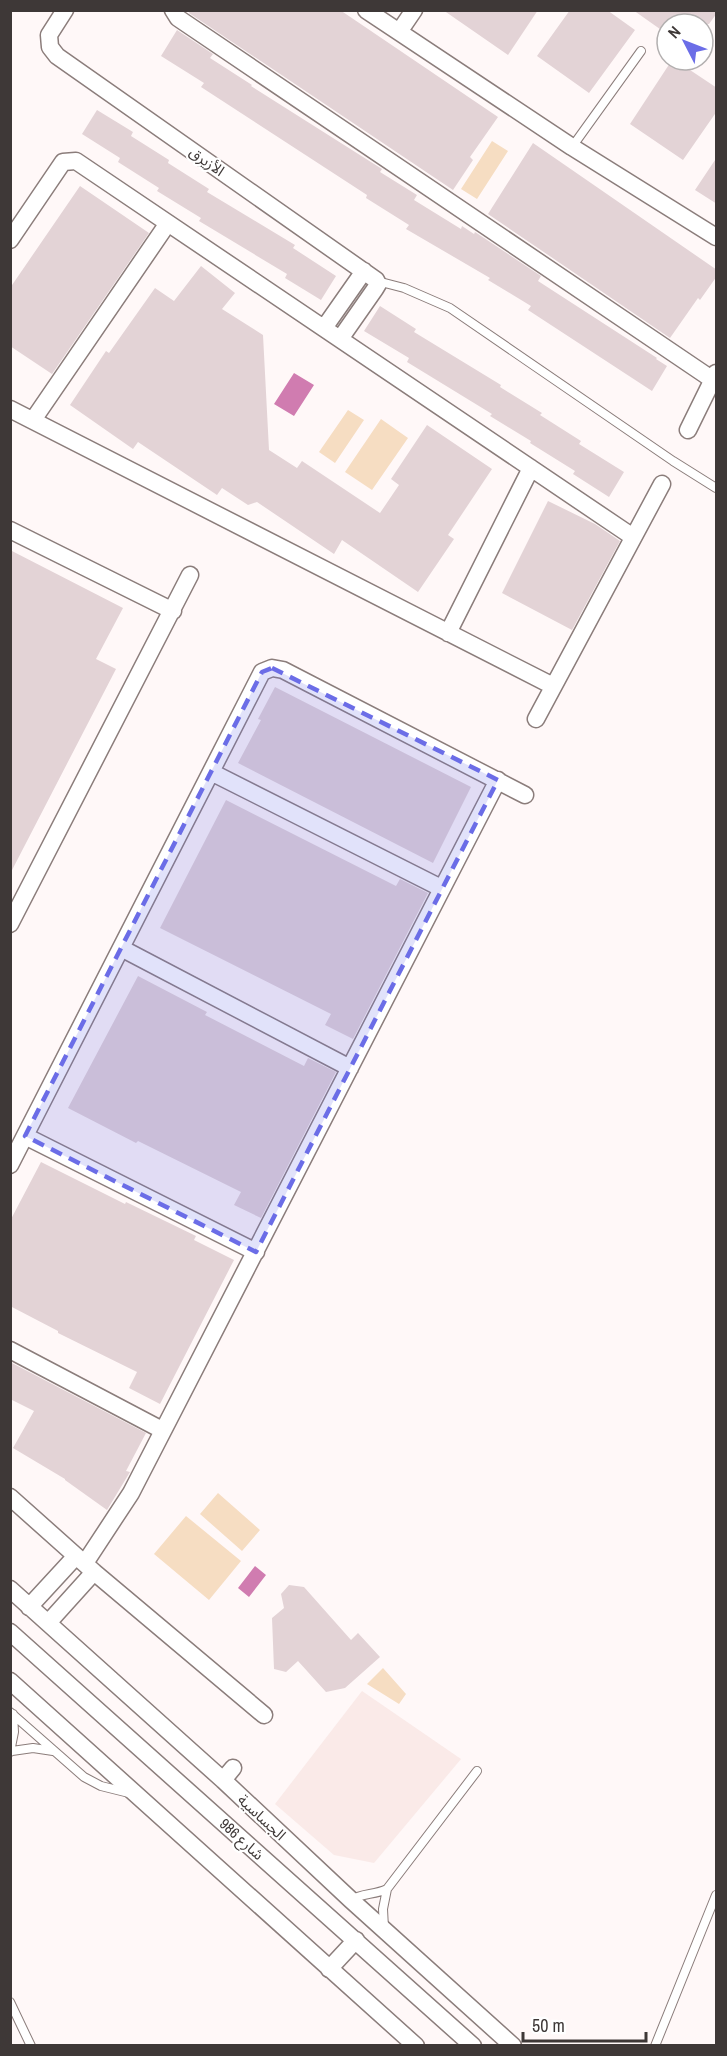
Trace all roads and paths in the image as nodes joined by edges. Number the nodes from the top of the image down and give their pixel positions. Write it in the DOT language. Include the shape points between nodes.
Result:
graph roads {
  1 [pos="65,10"];
  2 [pos="172,10"];
  3 [pos="366,10"];
  4 [pos="414,10"];
  5 [pos="399,32"];
  6 [pos="641,51"];
  7 [pos="572,147"];
  8 [pos="168,223"];
  9 [pos="717,237"];
  10 [pos="10,240"];
  11 [pos="370,276"];
  12 [pos="324,328"];
  13 [pos="340,339"];
  14 [pos="715,376"];
  15 [pos="10,409"];
  16 [pos="33,420"];
  17 [pos="688,430"];
  18 [pos="531,468"];
  19 [pos="662,484"];
  20 [pos="717,488"];
  21 [pos="10,530"];
  22 [pos="633,537"];
  23 [pos="190,575"];
  24 [pos="173,611"];
  25 [pos="448,633"];
  26 [pos="553,686"];
  27 [pos="536,719"];
  28 [pos="211,772"];
  29 [pos="498,780"];
  30 [pos="525,795"];
  31 [pos="441,888"];
  32 [pos="10,924"];
  33 [pos="121,948"];
  34 [pos="350,1068"];
  35 [pos="25,1136"];
  36 [pos="10,1165"];
  37 [pos="256,1252"];
  38 [pos="10,1350"];
  39 [pos="162,1430"];
  40 [pos="10,1497"];
  41 [pos="85,1563"];
  42 [pos="10,1589"];
  43 [pos="29,1606"];
  44 [pos="48,1623"];
  45 [pos="10,1632"];
  46 [pos="10,1681"];
  47 [pos="12,1713"];
  48 [pos="264,1715"];
  49 [pos="55,1751"];
  50 [pos="11,1752"];
  51 [pos="477,1771"];
  52 [pos="138,1795"];
  53 [pos="387,1889"];
  54 [pos="717,1895"];
  55 [pos="351,1900"];
  56 [pos="384,1929"];
  57 [pos="356,1940"];
  58 [pos="329,1969"];
  59 [pos="10,2002"];
  60 [pos="31,2046"];
  61 [pos="416,2046"];
  62 [pos="473,2046"];
  63 [pos="513,2046"];
  64 [pos="655,2046"];
  1 -- 11 [label="street, الأزيرق" via="49,35 50,47 57,56"];
  2 -- 14 [label="street" via="178,18"];
  3 -- 5 [label="street"];
  4 -- 5 [label="street"];
  5 -- 7 [label="street"];
  6 -- 7 [label="lane"];
  7 -- 9 [label="street"];
  8 -- 10 [label="street" via="71,160 63,162"];
  8 -- 12 [label="street"];
  8 -- 16 [label="street"];
  11 -- 12 [label="street"];
  11 -- 13 [label="street" via="378,284"];
  11 -- 20 [label="lane" via="450,308"];
  12 -- 13 [label="street"];
  13 -- 18 [label="street"];
  14 -- 17 [label="street"];
  15 -- 16 [label="street"];
  16 -- 25 [label="street"];
  18 -- 22 [label="street"];
  18 -- 25 [label="street"];
  19 -- 22 [label="street"];
  21 -- 24 [label="street"];
  22 -- 26 [label="street"];
  23 -- 24 [label="street"];
  24 -- 32 [label="street"];
  25 -- 26 [label="street"];
  26 -- 27 [label="street"];
  28 -- 29 [label="street" via="262,672 272,668 283,670"];
  28 -- 31 [label="street"];
  28 -- 33 [label="street"];
  29 -- 30 [label="street"];
  29 -- 31 [label="street"];
  31 -- 34 [label="street"];
  33 -- 34 [label="street"];
  33 -- 35 [label="street"];
  34 -- 37 [label="street"];
  35 -- 36 [label="street"];
  35 -- 37 [label="street"];
  37 -- 39 [label="street"];
  38 -- 39 [label="street"];
  39 -- 41 [label="street" via="131,1493"];
  40 -- 41 [label="street"];
  41 -- 43 [label="street"];
  41 -- 44 [label="street"];
  41 -- 48 [label="street"];
  42 -- 43 [label="street, الجساسية"];
  43 -- 44 [label="street, الجساسية"];
  44 -- 55 [label="street, الجساسية" via="228,1774"];
  45 -- 57 [label="street, شارع 986"];
  46 -- 52 [label="street"];
  47 -- 49 [label="lane"];
  47 -- 50 [label="lane" via="15,1732"];
  49 -- 50 [label="lane" via="33,1748"];
  49 -- 52 [label="lane" via="92,1782"];
  51 -- 53 [label="lane"];
  52 -- 58 [label="street"];
  53 -- 55 [label="lane"];
  53 -- 56 [label="lane"];
  54 -- 64 [label="lane"];
  55 -- 56 [label="street, الجساسية"];
  56 -- 63 [label="street, الجساسية"];
  57 -- 58 [label="street"];
  57 -- 62 [label="street, شارع 986"];
  58 -- 61 [label="street"];
  59 -- 60 [label="lane"];
}
